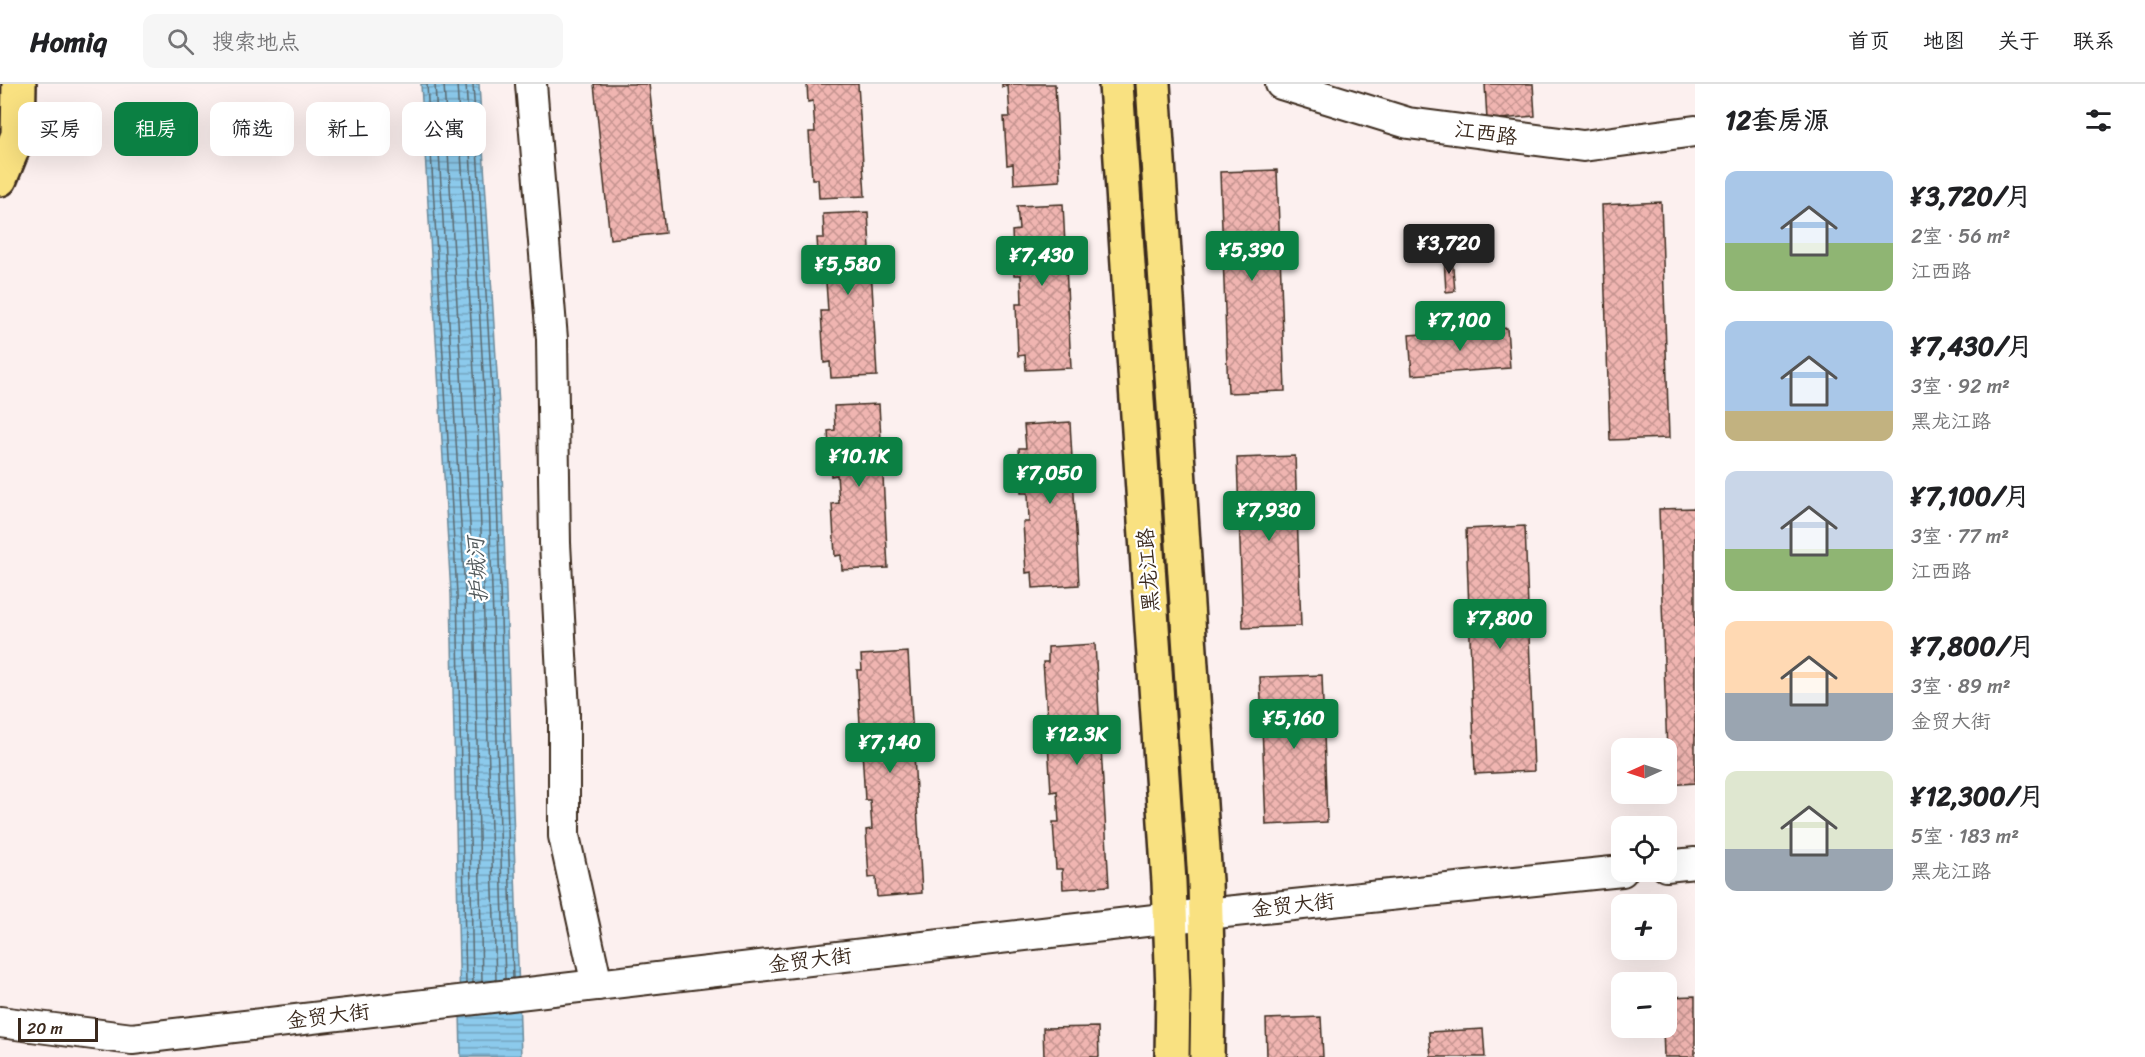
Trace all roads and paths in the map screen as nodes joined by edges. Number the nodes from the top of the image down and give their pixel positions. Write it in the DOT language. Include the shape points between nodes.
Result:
graph roads {
  1 [pos="19,84"];
  2 [pos="531,84"];
  3 [pos="1116,84"];
  4 [pos="1153,84"];
  5 [pos="1281,84"];
  6 [pos="1695,131"];
  7 [pos="0,180"];
  8 [pos="1695,863"];
  9 [pos="1677,865"];
  10 [pos="1611,872"];
  11 [pos="1206,914"];
  12 [pos="1171,918"];
  13 [pos="597,985"];
  14 [pos="0,1022"];
  15 [pos="1172,1057"];
  16 [pos="1208,1057"];
  1 -- 7 [label="main road" via="18,135"];
  2 -- 13 [label="street" via="552,339 555,543 564,711 564,836"];
  3 -- 12 [label="main road, 黑龙江路"];
  4 -- 11 [label="main road, 黑龙江路"];
  5 -- 6 [label="street, 江西路" via="1408,123 1582,146"];
  8 -- 9 [label="street"];
  10 -- 11 [label="street, 金贸大街"];
  11 -- 12 [label="street, 金贸大街"];
  11 -- 16 [label="main road, 黑龙江路"];
  12 -- 13 [label="street, 金贸大街"];
  12 -- 15 [label="main road, 黑龙江路"];
  13 -- 14 [label="street, 金贸大街" via="132,1039"];
}
